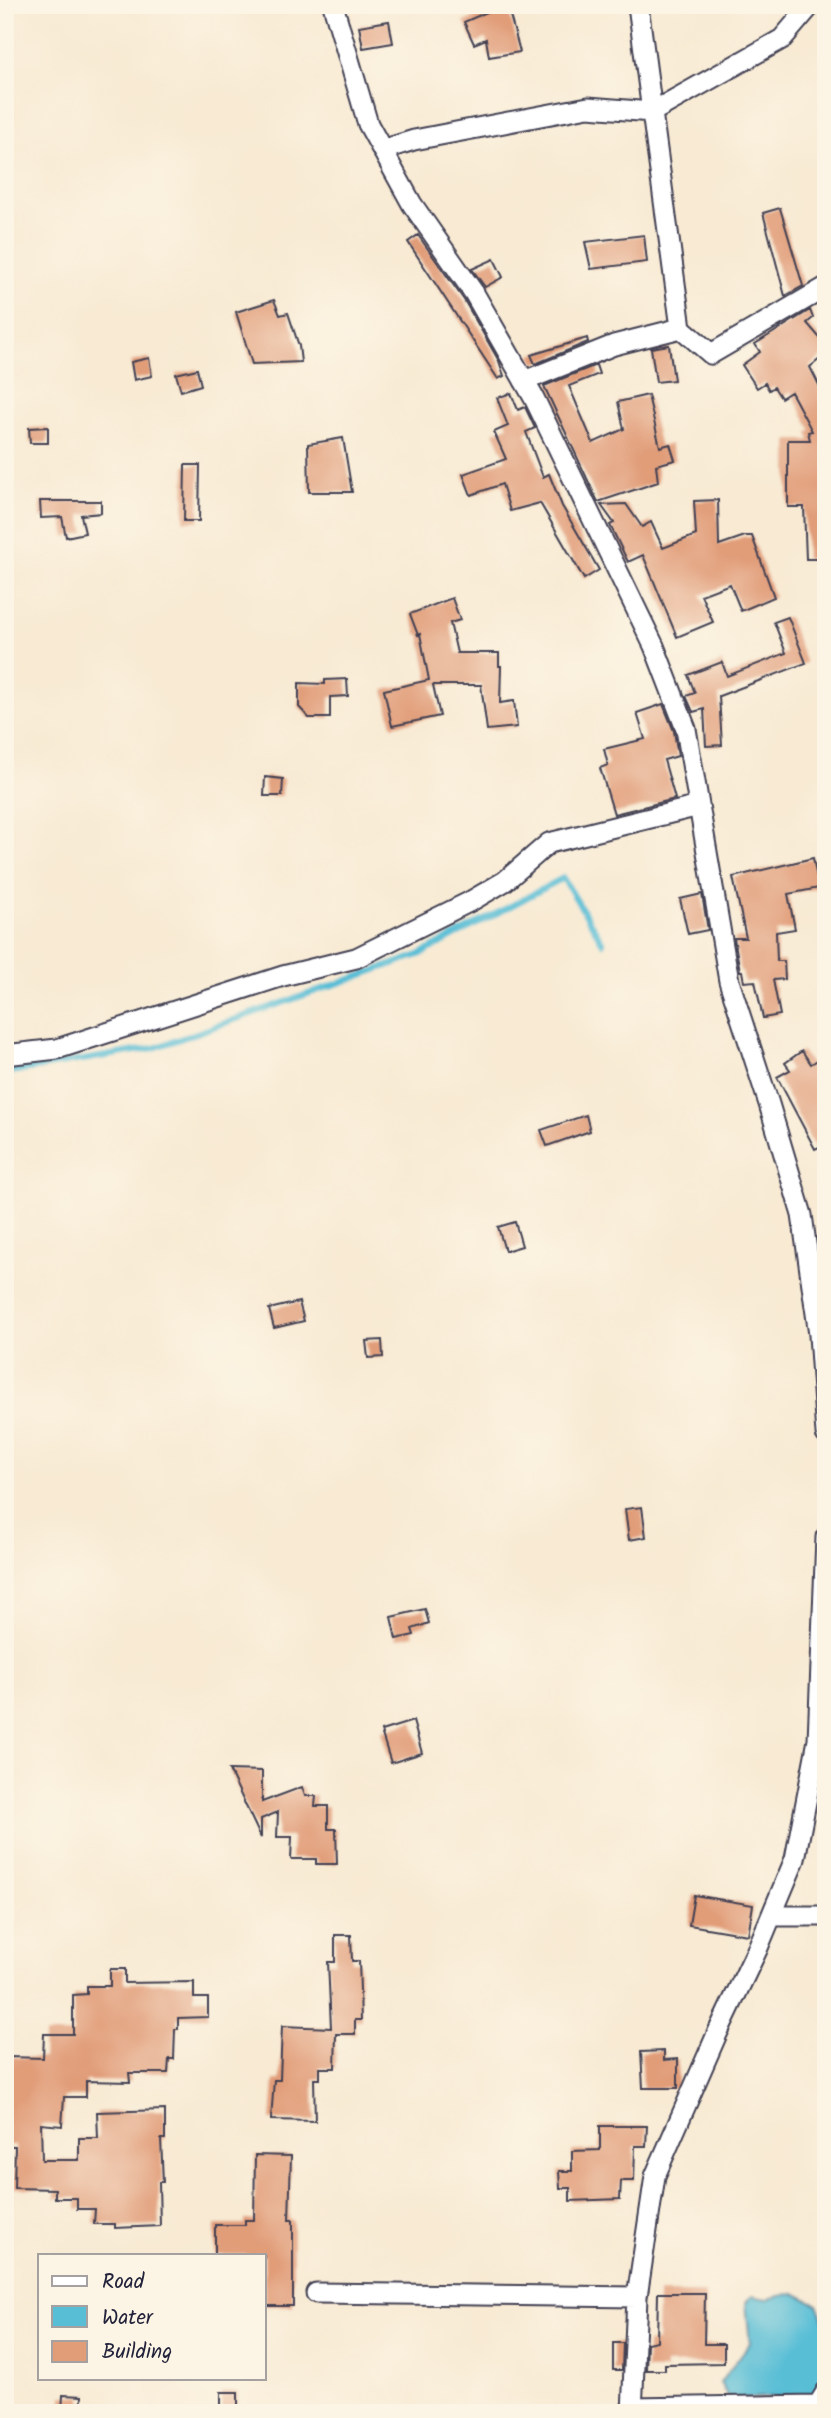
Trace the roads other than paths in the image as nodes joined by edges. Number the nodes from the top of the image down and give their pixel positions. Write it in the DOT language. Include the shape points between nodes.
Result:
graph roads {
  1 [pos="333,5"];
  2 [pos="638,5"];
  3 [pos="811,5"];
  4 [pos="652,112"];
  5 [pos="382,150"];
  6 [pos="826,287"];
  7 [pos="681,328"];
  8 [pos="524,381"];
  9 [pos="699,806"];
  10 [pos="5,1055"];
  11 [pos="818,1270"];
  12 [pos="826,1434"];
  13 [pos="826,1537"];
  14 [pos="772,1916"];
  15 [pos="826,1916"];
  16 [pos="316,2293"];
  17 [pos="637,2297"];
  18 [pos="826,2392"];
  19 [pos="631,2410"];
  1 -- 5 [label="street" via="368,124"];
  2 -- 4 [label="street"];
  3 -- 4 [label="street" via="782,39"];
  4 -- 5 [label="street" via="588,107"];
  4 -- 7 [label="street"];
  5 -- 8 [label="street"];
  6 -- 7 [label="street" via="711,354"];
  7 -- 8 [label="street" via="614,345"];
  8 -- 9 [label="street" via="654,646 686,729"];
  9 -- 10 [label="street" via="549,843 494,888 356,958 283,976 57,1049"];
  9 -- 11 [label="street" via="729,981"];
  11 -- 12 [label="street"];
  13 -- 14 [label="street" via="818,1740 795,1859"];
  14 -- 15 [label="street"];
  14 -- 17 [label="street" via="655,2176"];
  16 -- 17 [label="street"];
  17 -- 19 [label="street"];
  18 -- 19 [label="street" via="818,2405"];
}
